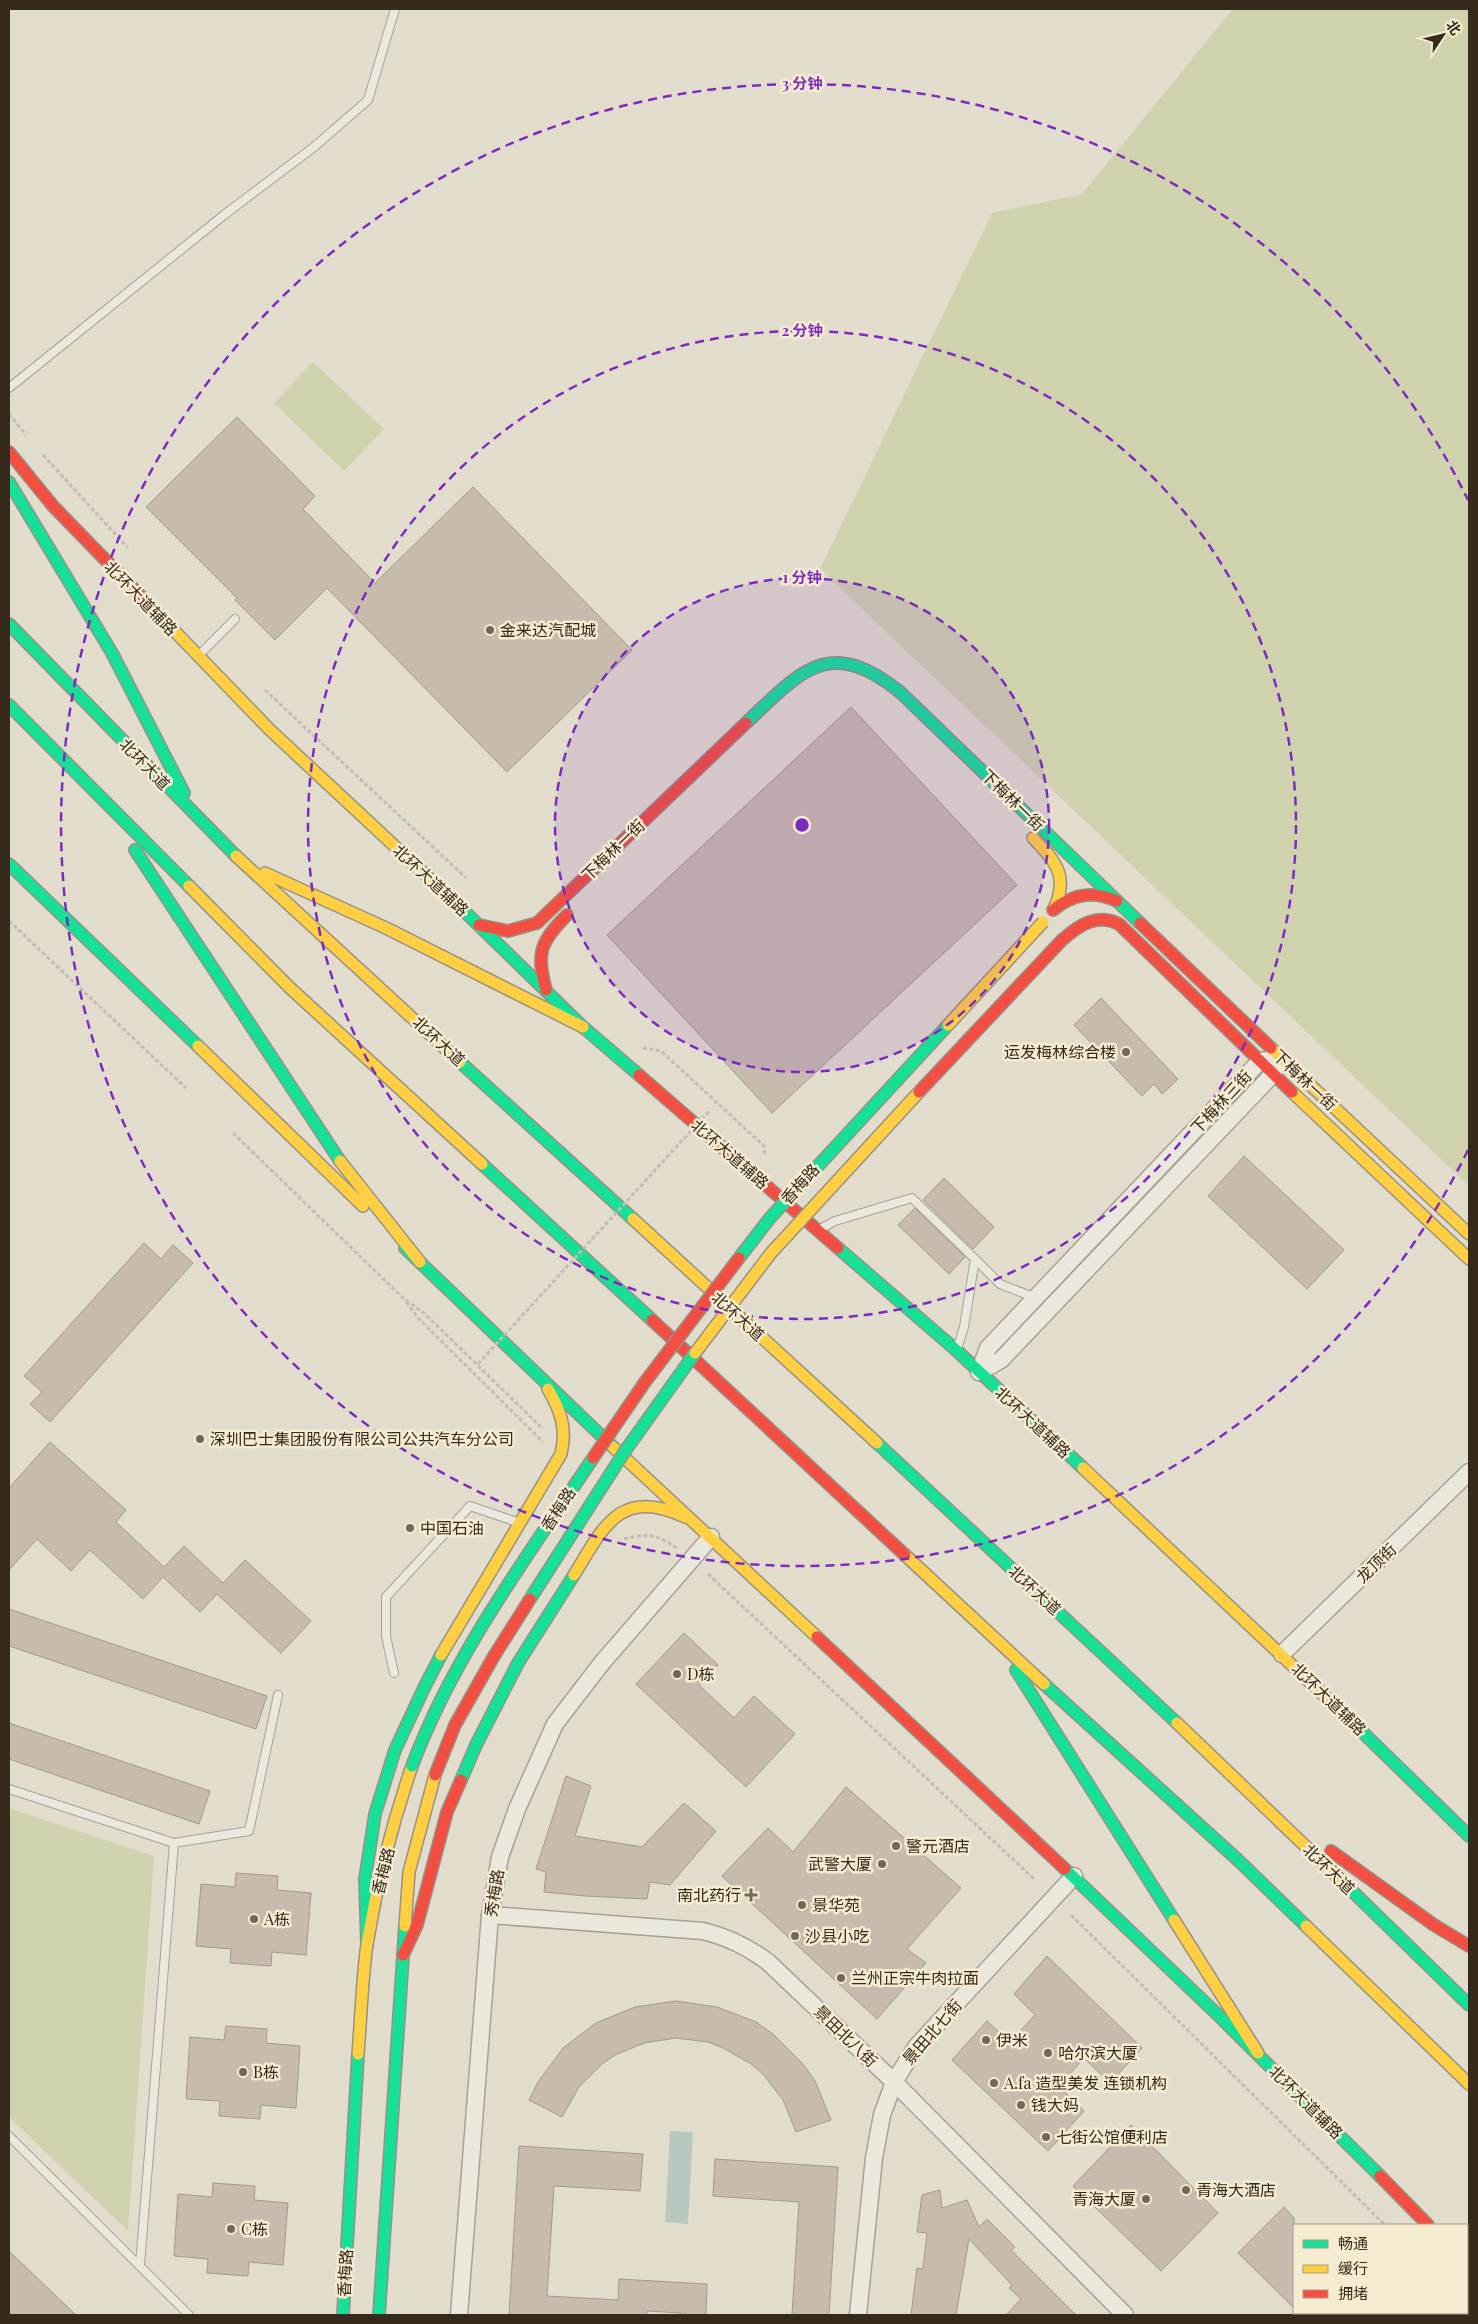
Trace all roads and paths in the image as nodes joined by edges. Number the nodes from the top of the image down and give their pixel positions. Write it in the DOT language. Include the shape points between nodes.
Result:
graph roads {
  1 [pos="395,9"];
  2 [pos="9,388"];
  3 [pos="9,414"];
  4 [pos="27,436"];
  5 [pos="39,450"];
  6 [pos="9,452"];
  7 [pos="9,482"];
  8 [pos="129,548"];
  9 [pos="235,619"];
  10 [pos="9,624"];
  11 [pos="197,656"];
  12 [pos="855,679"];
  13 [pos="867,684"];
  14 [pos="804,687"];
  15 [pos="264,688"];
  16 [pos="792,696"];
  17 [pos="9,705"];
  18 [pos="94,792"];
  19 [pos="196,817"];
  20 [pos="1026,832"];
  21 [pos="9,864"];
  22 [pos="246,866"];
  23 [pos="466,878"];
  24 [pos="1120,903"];
  25 [pos="574,907"];
  26 [pos="1054,909"];
  27 [pos="9,921"];
  28 [pos="479,925"];
  29 [pos="1128,932"];
  30 [pos="546,990"];
  31 [pos="583,1027"];
  32 [pos="636,1042"];
  33 [pos="1281,1058"];
  34 [pos="1260,1061"];
  35 [pos="1273,1074"];
  36 [pos="186,1088"];
  37 [pos="710,1110"];
  38 [pos="232,1133"];
  39 [pos="764,1146"];
  40 [pos="818,1230"];
  41 [pos="1469,1234"];
  42 [pos="974,1259"];
  43 [pos="1469,1259"];
  44 [pos="420,1262"];
  45 [pos="403,1298"];
  46 [pos="1036,1298"];
  47 [pos="956,1350"];
  48 [pos="478,1364"];
  49 [pos="979,1372"];
  50 [pos="540,1376"];
  51 [pos="545,1430"];
  52 [pos="545,1444"];
  53 [pos="1469,1472"];
  54 [pos="537,1493"];
  55 [pos="519,1523"];
  56 [pos="697,1524"];
  57 [pos="601,1530"];
  58 [pos="712,1537"];
  59 [pos="622,1539"];
  60 [pos="679,1549"];
  61 [pos="708,1574"];
  62 [pos="998,1642"];
  63 [pos="1282,1654"];
  64 [pos="394,1673"];
  65 [pos="278,1695"];
  66 [pos="9,1789"];
  67 [pos="1258,1800"];
  68 [pos="1469,1836"];
  69 [pos="174,1843"];
  70 [pos="1074,1876"];
  71 [pos="1034,1879"];
  72 [pos="490,1915"];
  73 [pos="1071,1915"];
  74 [pos="367,1945"];
  75 [pos="1469,1946"];
  76 [pos="403,1955"];
  77 [pos="1469,2005"];
  78 [pos="1258,2053"];
  79 [pos="894,2082"];
  80 [pos="1469,2084"];
  81 [pos="9,2136"];
  82 [pos="1384,2224"];
  83 [pos="1427,2224"];
  84 [pos="140,2265"];
  85 [pos="189,2315"];
  86 [pos="343,2315"];
  87 [pos="379,2315"];
  88 [pos="459,2315"];
  89 [pos="858,2315"];
  90 [pos="1125,2315"];
  1 -- 2 [label="lane" via="368,100 314,147"];
  3 -- 4 [label="path"];
  5 -- 8 [label="path"];
  6 -- 11 [label="main road, 北环大道辅路" via="53,506"];
  7 -- 19 [label="main road" via="112,653"];
  9 -- 11 [label="lane"];
  10 -- 19 [label="main road, 北环大道"];
  11 -- 28 [label="main road, 北环大道辅路" via="269,729"];
  12 -- 13 [label="main road"];
  14 -- 16 [label="main road"];
  15 -- 23 [label="path"];
  17 -- 18 [label="main road"];
  18 -- 44 [label="main road" via="181,918 340,1162"];
  18 -- 62 [label="main road" via="289,987 751,1410"];
  19 -- 22 [label="main road, 北环大道"];
  20 -- 26 [label="main road, 下梅林一街" via="1047,852 1060,871 1062,892"];
  21 -- 44 [label="main road, 北环大道辅路"];
  22 -- 31 [label="main road" via="403,934"];
  22 -- 67 [label="main road, 北环大道" via="897,1461"];
  24 -- 26 [label="main road, 香梅路" via="1102,894 1091,893 1071,898"];
  24 -- 28 [label="main road, 下梅林一街" via="881,676 854,664 836,662 811,668 781,689 537,923 509,933"];
  24 -- 33 [label="main road, 下梅林一街"];
  25 -- 30 [label="main road" via="546,935 539,953 539,968"];
  26 -- 74 [label="main road, 香梅路, bridge" via="770,1218 650,1375 594,1456 488,1616 445,1691 399,1804"];
  27 -- 36 [label="path"];
  28 -- 30 [label="main road, 北环大道辅路"];
  29 -- 34 [label="main road, 下梅林一街"];
  29 -- 76 [label="main road, 香梅路, bridge" via="1115,922 1098,919 1073,930 1062,940 814,1204 712,1327 625,1451 494,1656 455,1725 435,1775 409,1872"];
  30 -- 31 [label="main road, 北环大道辅路"];
  31 -- 40 [label="main road, 北环大道辅路"];
  32 -- 39 [label="path" via="643,1048 661,1051"];
  33 -- 34 [label="street, 下梅林三街"];
  33 -- 35 [label="street, 下梅林三街"];
  33 -- 41 [label="main road, 下梅林一街"];
  34 -- 35 [label="main road, 下梅林一街"];
  34 -- 46 [label="street, 下梅林三街"];
  35 -- 43 [label="main road, 下梅林一街"];
  35 -- 49 [label="street, 下梅林三街" via="1001,1360"];
  37 -- 48 [label="path, bridge"];
  38 -- 45 [label="path"];
  40 -- 42 [label="lane" via="835,1221 912,1198"];
  40 -- 47 [label="main road, 北环大道辅路"];
  42 -- 46 [label="lane" via="1000,1284"];
  42 -- 47 [label="lane" via="964,1327"];
  44 -- 50 [label="main road, 北环大道辅路"];
  45 -- 48 [label="path" via="425,1314"];
  45 -- 52 [label="path" via="419,1319"];
  46 -- 49 [label="street, 下梅林三街" via="988,1348"];
  47 -- 49 [label="main road, 北环大道辅路"];
  48 -- 51 [label="path"];
  49 -- 63 [label="main road, 北环大道辅路"];
  50 -- 54 [label="main road" via="560,1412 565,1434 561,1454"];
  50 -- 56 [label="main road, 北环大道辅路"];
  53 -- 63 [label="street, 龙顶街"];
  54 -- 55 [label="main road"];
  54 -- 57 [label="main road" via="564,1485 578,1488 598,1513"];
  55 -- 64 [label="lane" via="470,1506 386,1597 386,1636"];
  55 -- 74 [label="main road" via="419,1694 390,1767 371,1837 364,1882 363,1918"];
  56 -- 57 [label="main road" via="671,1510 642,1505 615,1516"];
  56 -- 58 [label="main road, 北环大道辅路"];
  57 -- 76 [label="main road" via="518,1663 476,1745 447,1812 420,1916"];
  58 -- 70 [label="main road, 北环大道辅路"];
  58 -- 72 [label="street, 秀梅路" via="590,1678 556,1724 517,1809 500,1856"];
  59 -- 60 [label="path" via="645,1534 662,1538"];
  61 -- 71 [label="path"];
  62 -- 78 [label="main road"];
  62 -- 80 [label="main road" via="1239,1861"];
  63 -- 68 [label="main road, 北环大道辅路"];
  65 -- 69 [label="lane" via="248,1831"];
  66 -- 69 [label="lane"];
  67 -- 75 [label="main road" via="1434,1925"];
  67 -- 77 [label="main road, 北环大道"];
  69 -- 84 [label="lane"];
  70 -- 78 [label="main road, 北环大道辅路"];
  70 -- 79 [label="street, 景田北七街" via="916,2047"];
  72 -- 79 [label="street, 景田北八街" via="703,1931 730,1939 768,1962"];
  72 -- 88 [label="street, 秀梅路"];
  73 -- 82 [label="path"];
  74 -- 86 [label="main road, 香梅路"];
  76 -- 87 [label="main road, 香梅路"];
  78 -- 83 [label="main road, 北环大道辅路"];
  79 -- 89 [label="street, 景田北七街" via="882,2115 874,2158"];
  79 -- 90 [label="street, 景田北八街"];
  81 -- 84 [label="lane"];
  84 -- 85 [label="lane"];
}
